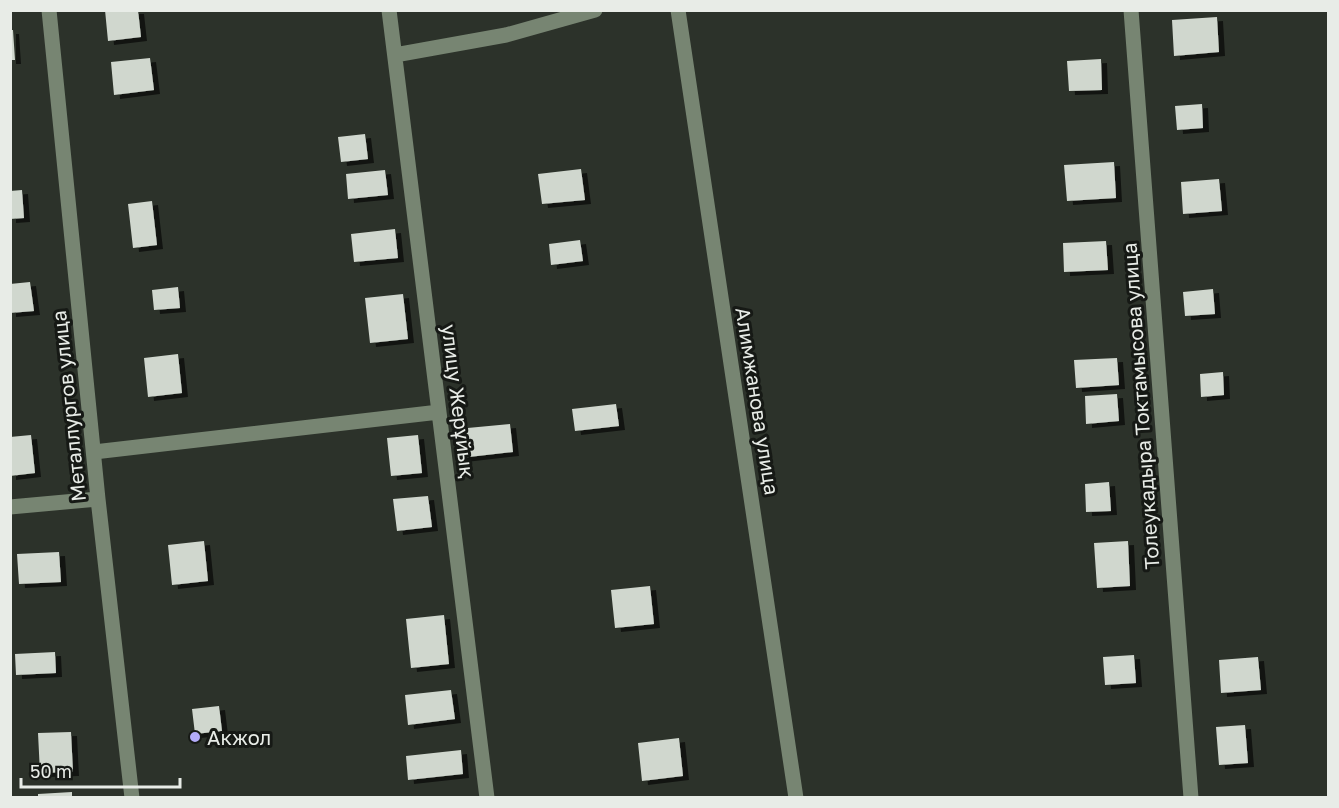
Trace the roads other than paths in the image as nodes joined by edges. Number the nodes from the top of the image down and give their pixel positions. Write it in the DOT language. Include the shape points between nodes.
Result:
graph roads {
  1 [pos="50,10"];
  2 [pos="389,10"];
  3 [pos="595,10"];
  4 [pos="678,10"];
  5 [pos="1131,10"];
  6 [pos="395,55"];
  7 [pos="439,412"];
  8 [pos="94,452"];
  9 [pos="98,499"];
  10 [pos="10,507"];
  11 [pos="132,798"];
  12 [pos="487,798"];
  13 [pos="796,798"];
  14 [pos="1191,798"];
  1 -- 8 [label="street, Металлургов улица"];
  2 -- 6 [label="street, улицу Жерұйық"];
  3 -- 6 [label="street" via="506,35"];
  4 -- 13 [label="street, Алимжанова улица"];
  5 -- 14 [label="street, Толеукадыра Токтамысова улица"];
  6 -- 7 [label="street, улицу Жерұйық"];
  7 -- 8 [label="street"];
  7 -- 12 [label="street, улицу Жерұйық"];
  8 -- 9 [label="street, Металлургов улица"];
  9 -- 10 [label="street"];
  9 -- 11 [label="street, Металлургов улица"];
}
